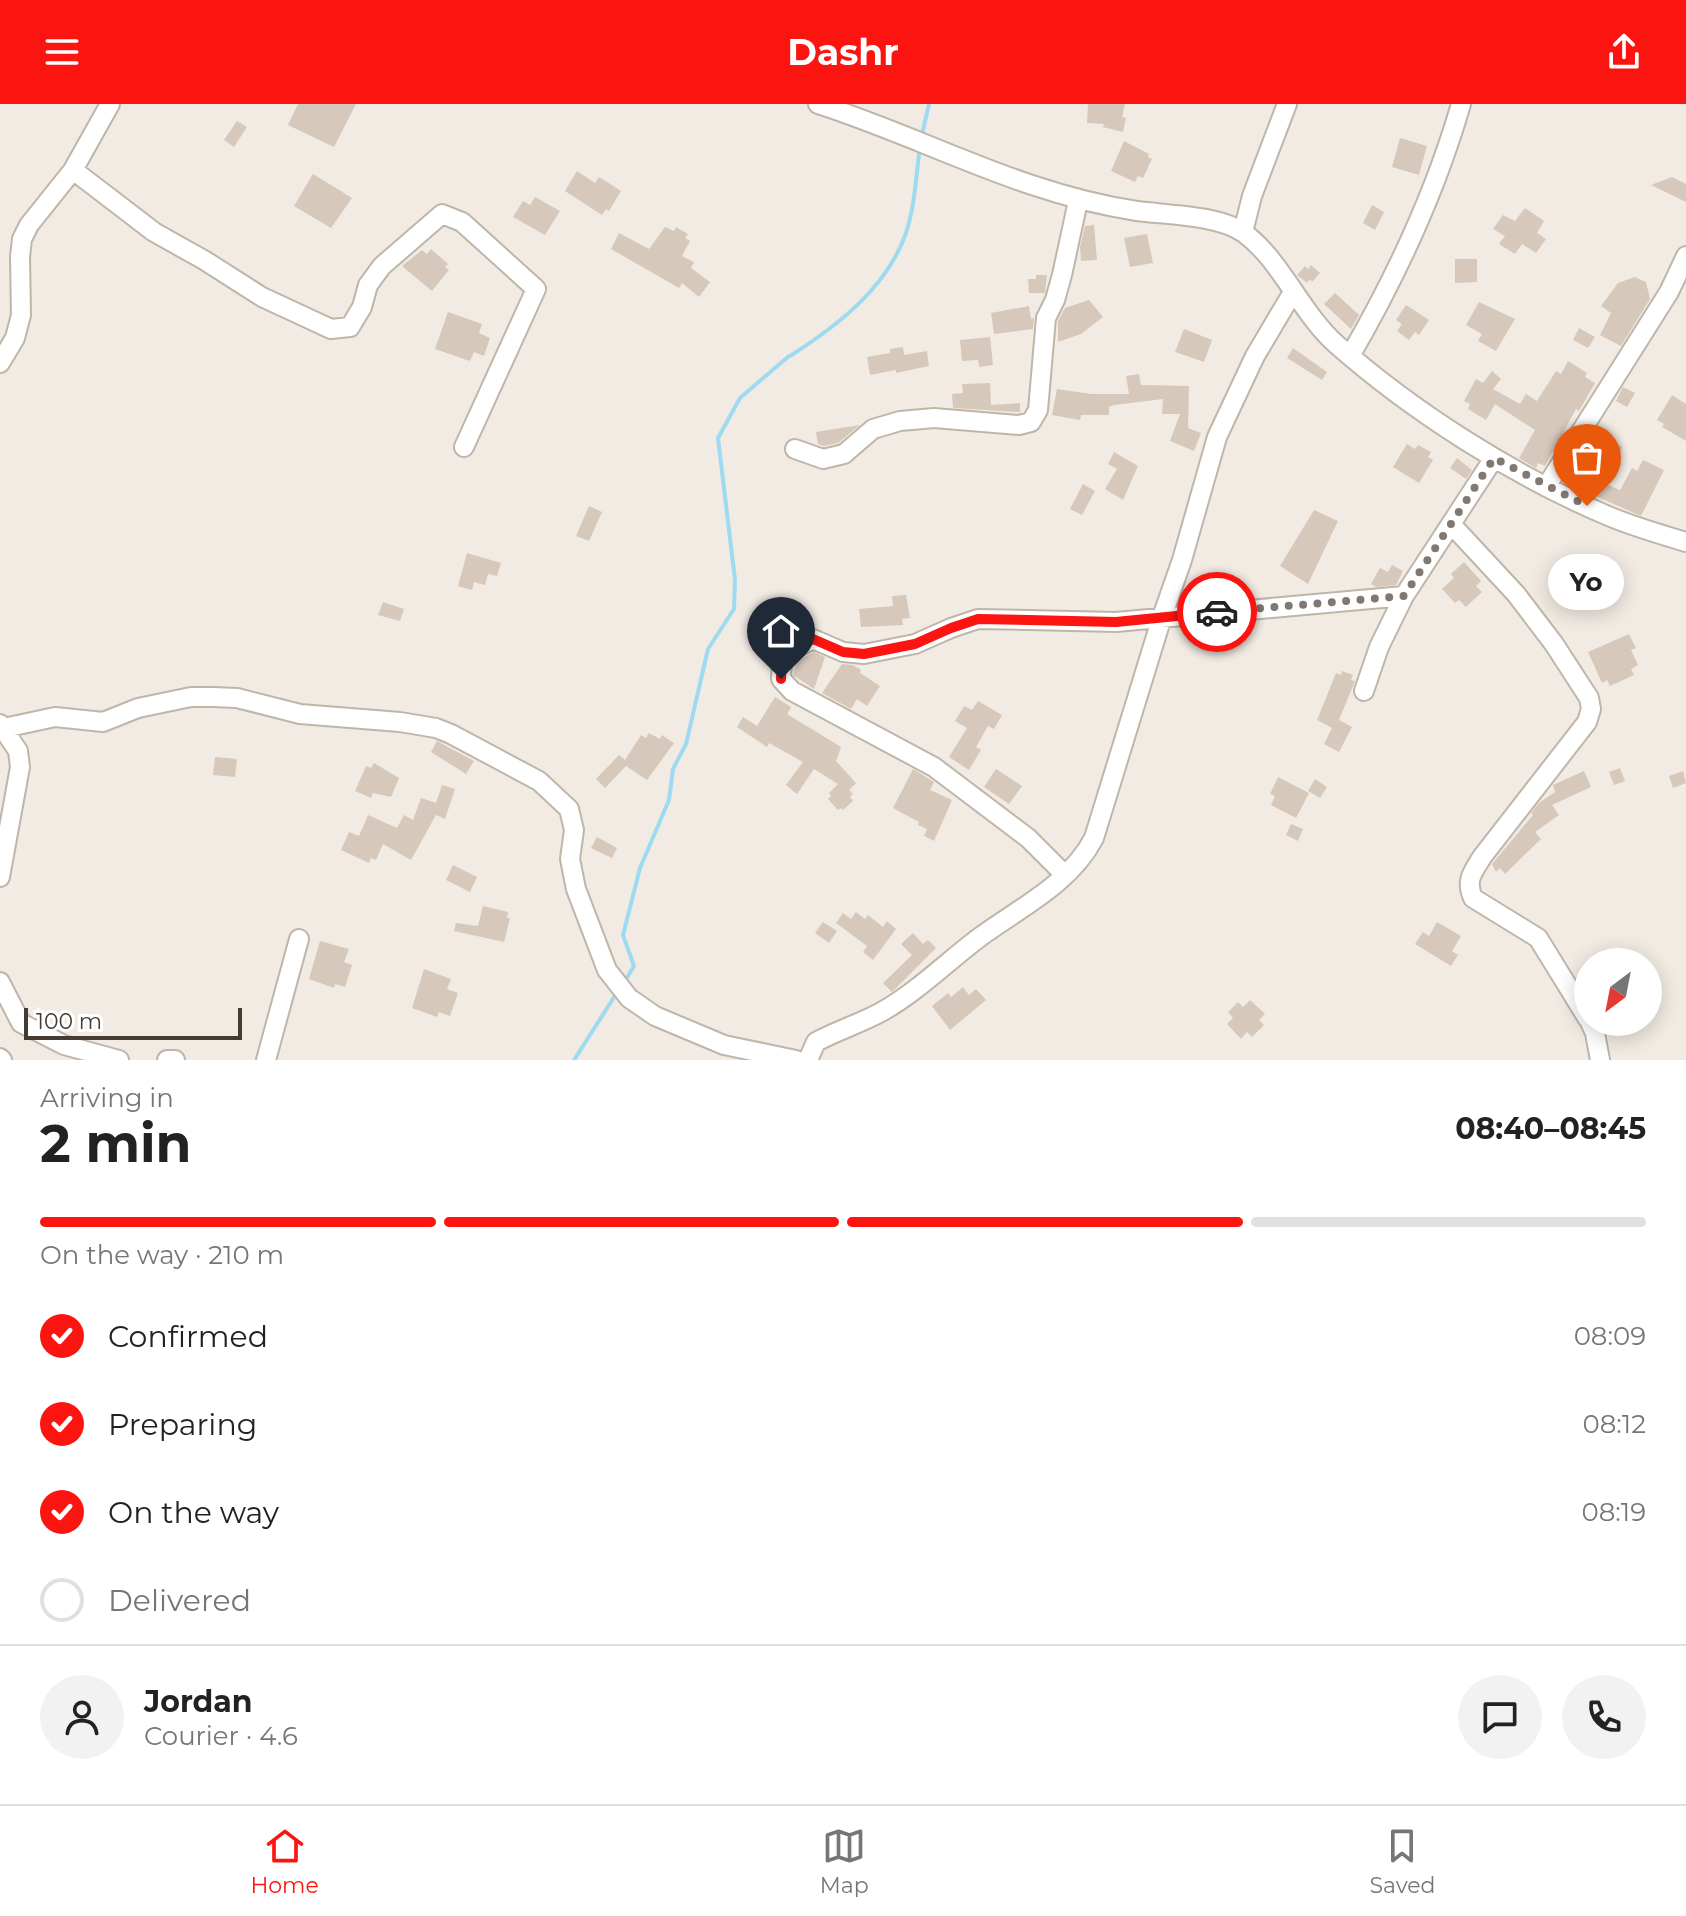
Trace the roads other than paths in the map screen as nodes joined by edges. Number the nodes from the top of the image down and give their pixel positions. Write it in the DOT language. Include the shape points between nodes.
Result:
graph roads {
  1 [pos="110,104"];
  2 [pos="818,104"];
  3 [pos="1287,104"];
  4 [pos="1461,104"];
  5 [pos="73,170"];
  6 [pos="1078,201"];
  7 [pos="1243,232"];
  8 [pos="1686,256"];
  9 [pos="1293,292"];
  10 [pos="1350,356"];
  11 [pos="0,363"];
  12 [pos="464,447"];
  13 [pos="795,449"];
  14 [pos="1494,458"];
  15 [pos="1546,487"];
  16 [pos="1451,524"];
  17 [pos="1686,542"];
  18 [pos="1404,596"];
  19 [pos="1162,617"];
  20 [pos="1364,691"];
  21 [pos="2,726"];
  22 [pos="7,803"];
  23 [pos="1065,875"];
  24 [pos="0,877"];
  25 [pos="299,939"];
  26 [pos="0,982"];
  27 [pos="1574,996"];
  28 [pos="1596,1036"];
  29 [pos="119,1060"];
  30 [pos="167,1060"];
  31 [pos="175,1060"];
  32 [pos="266,1060"];
  33 [pos="796,1060"];
  34 [pos="808,1060"];
  35 [pos="1600,1060"];
  1 -- 5 [label="street"];
  2 -- 6 [label="street"];
  3 -- 7 [label="street"];
  4 -- 10 [label="street" via="1424,213"];
  5 -- 11 [label="street" via="22,239 21,315"];
  5 -- 12 [label="street" via="154,232 262,297 331,329 350,327 382,266 442,214 462,222 536,289"];
  6 -- 7 [label="street" via="1193,218"];
  6 -- 13 [label="street" via="1062,275 1046,318 1038,410 1031,422 900,421 873,429 833,457 823,459"];
  7 -- 9 [label="street"];
  8 -- 15 [label="street" via="1669,292"];
  9 -- 10 [label="street"];
  9 -- 19 [label="street" via="1217,437"];
  10 -- 14 [label="street"];
  14 -- 15 [label="street"];
  14 -- 16 [label="street"];
  15 -- 17 [label="street" via="1608,516"];
  16 -- 18 [label="street"];
  16 -- 27 [label="street" via="1516,594 1589,698 1587,722 1482,857 1468,886 1473,898 1538,938"];
  18 -- 19 [label="street"];
  18 -- 20 [label="street"];
  19 -- 23 [label="street" via="1094,838 1077,867"];
  19 -- 23 [label="street" via="1116,622 978,619 915,644 864,654 843,652 813,639 792,647 784,660 781,679 792,691 934,767 1028,838"];
  21 -- 22 [label="street" via="18,751 20,767"];
  21 -- 33 [label="street" via="55,717 103,722 138,708 213,697 451,734 539,781 569,809 576,889 607,970 629,998 655,1016 724,1045"];
  22 -- 24 [label="street"];
  23 -- 34 [label="street" via="884,1011 816,1042"];
  25 -- 32 [label="street"];
  26 -- 29 [label="street" via="21,1023 64,1045"];
  28 -- 35 [label="street"];
  30 -- 31 [label="street"];
}
